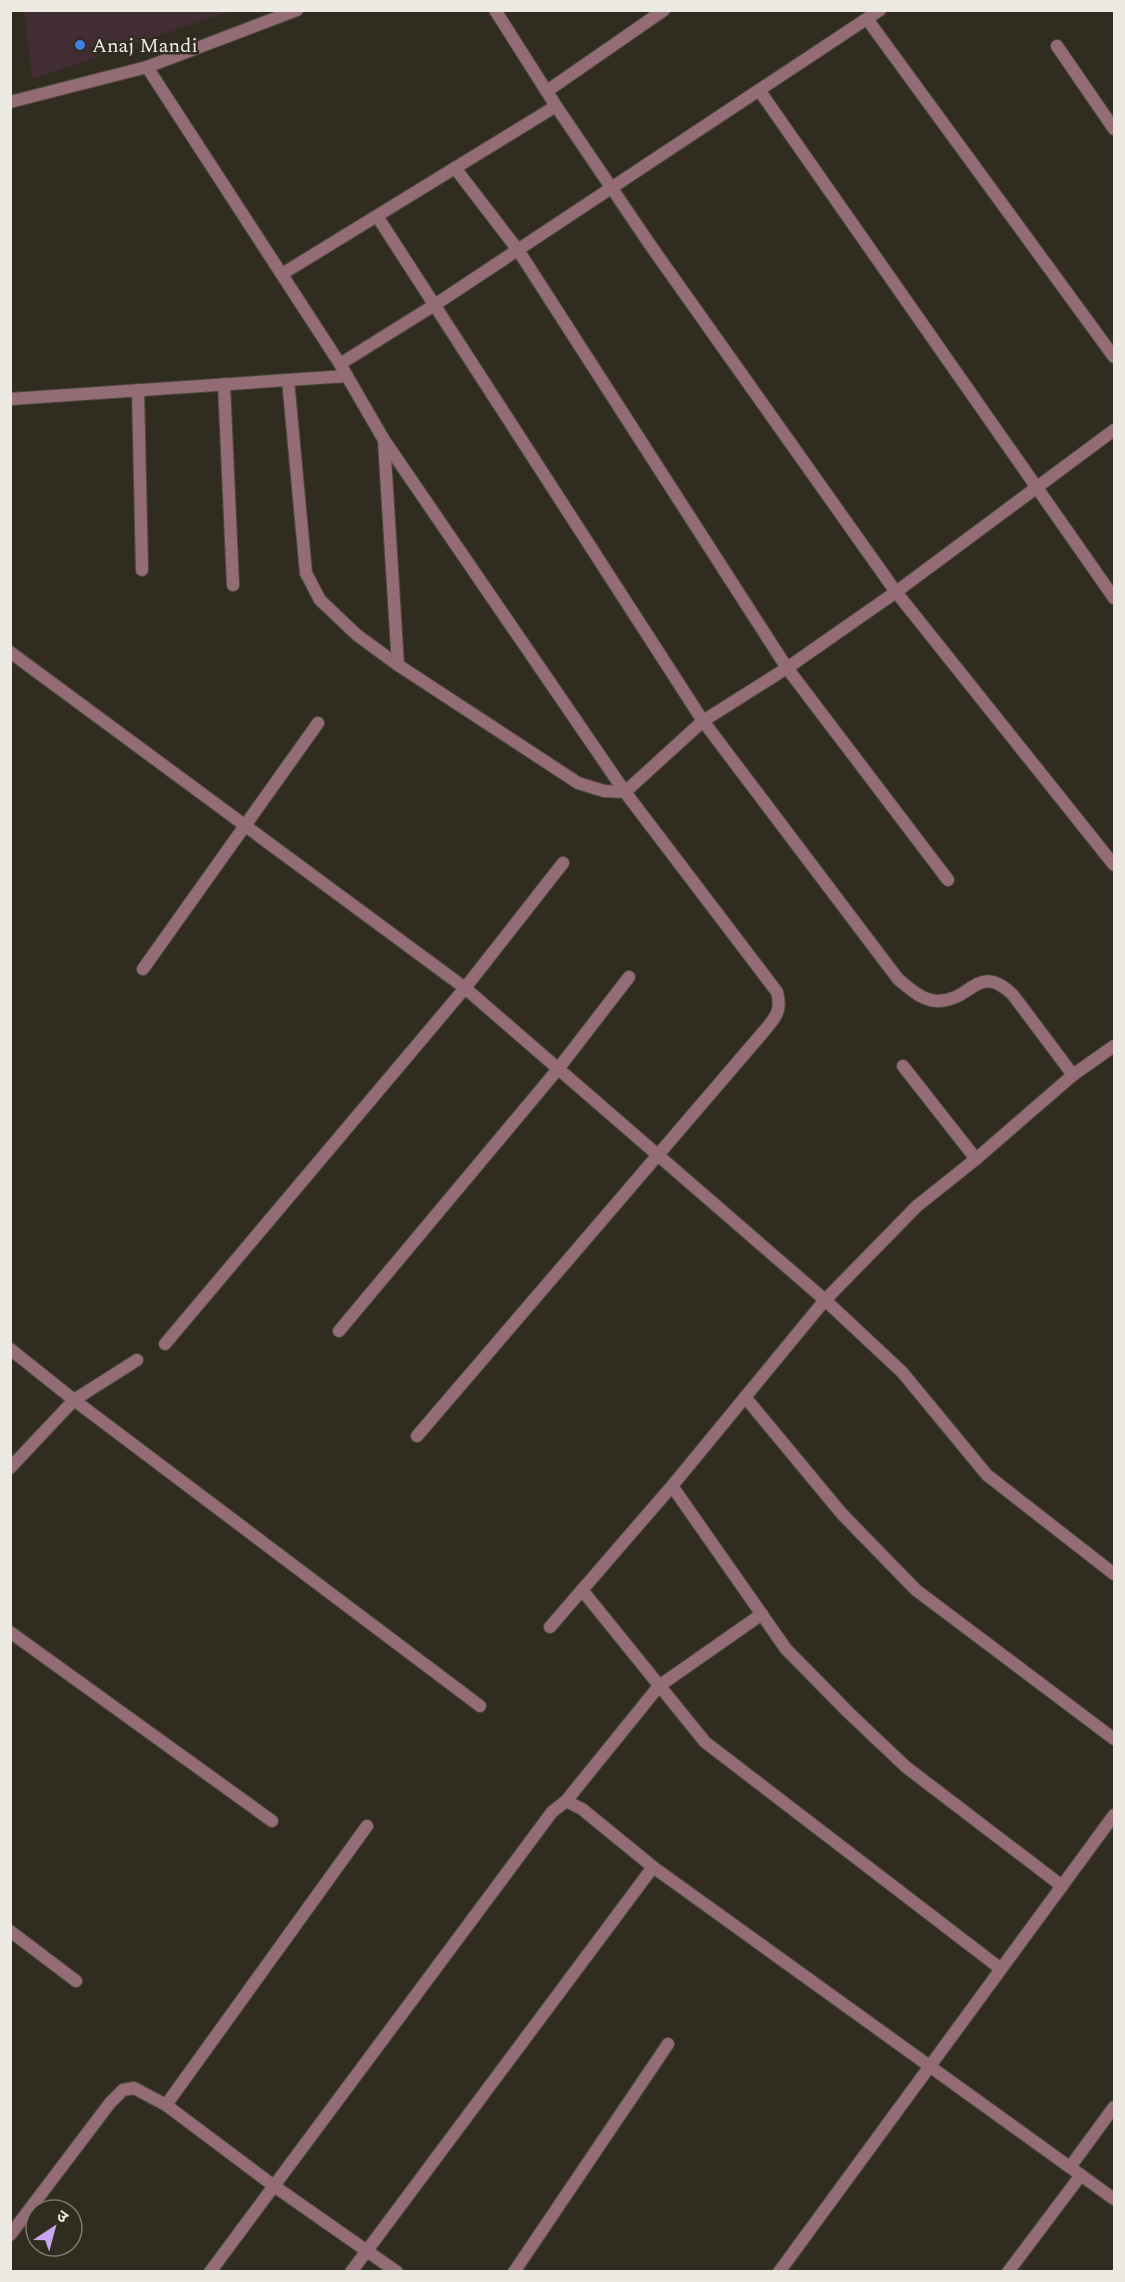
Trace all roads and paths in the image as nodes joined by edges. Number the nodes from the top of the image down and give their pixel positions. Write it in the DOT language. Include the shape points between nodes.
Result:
graph roads {
  1 [pos="297,10"];
  2 [pos="495,10"];
  3 [pos="664,10"];
  4 [pos="880,10"];
  5 [pos="867,19"];
  6 [pos="1057,46"];
  7 [pos="147,67"];
  8 [pos="759,90"];
  9 [pos="547,91"];
  10 [pos="10,102"];
  11 [pos="556,106"];
  12 [pos="1114,129"];
  13 [pos="455,168"];
  14 [pos="611,188"];
  15 [pos="377,216"];
  16 [pos="518,250"];
  17 [pos="282,274"];
  18 [pos="436,304"];
  19 [pos="1114,357"];
  20 [pos="340,364"];
  21 [pos="347,376"];
  22 [pos="288,380"];
  23 [pos="224,384"];
  24 [pos="138,390"];
  25 [pos="10,399"];
  26 [pos="1114,430"];
  27 [pos="384,440"];
  28 [pos="1036,489"];
  29 [pos="142,570"];
  30 [pos="233,585"];
  31 [pos="896,592"];
  32 [pos="1114,598"];
  33 [pos="10,652"];
  34 [pos="398,665"];
  35 [pos="787,668"];
  36 [pos="703,721"];
  37 [pos="318,723"];
  38 [pos="625,792"];
  39 [pos="245,826"];
  40 [pos="563,863"];
  41 [pos="1114,865"];
  42 [pos="948,880"];
  43 [pos="143,969"];
  44 [pos="629,977"];
  45 [pos="465,988"];
  46 [pos="1114,1046"];
  47 [pos="903,1066"];
  48 [pos="558,1069"];
  49 [pos="1073,1075"];
  50 [pos="657,1154"];
  51 [pos="976,1159"];
  52 [pos="825,1300"];
  53 [pos="339,1331"];
  54 [pos="165,1344"];
  55 [pos="10,1349"];
  56 [pos="137,1360"];
  57 [pos="745,1397"];
  58 [pos="74,1400"];
  59 [pos="417,1436"];
  60 [pos="10,1468"];
  61 [pos="672,1486"];
  62 [pos="1114,1574"];
  63 [pos="582,1590"];
  64 [pos="762,1614"];
  65 [pos="550,1627"];
  66 [pos="10,1632"];
  67 [pos="659,1686"];
  68 [pos="480,1706"];
  69 [pos="1114,1739"];
  70 [pos="566,1802"];
  71 [pos="1114,1815"];
  72 [pos="272,1821"];
  73 [pos="367,1826"];
  74 [pos="653,1867"];
  75 [pos="1062,1886"];
  76 [pos="10,1931"];
  77 [pos="1001,1969"];
  78 [pos="76,1981"];
  79 [pos="668,2044"];
  80 [pos="930,2067"];
  81 [pos="166,2105"];
  82 [pos="1114,2107"];
  83 [pos="1070,2167"];
  84 [pos="1081,2175"];
  85 [pos="274,2186"];
  86 [pos="1114,2199"];
  87 [pos="10,2235"];
  88 [pos="366,2250"];
  89 [pos="210,2271"];
  90 [pos="351,2271"];
  91 [pos="397,2271"];
  92 [pos="514,2271"];
  93 [pos="779,2271"];
  94 [pos="1008,2271"];
  1 -- 7 [label="street"];
  2 -- 9 [label="street"];
  3 -- 9 [label="street"];
  4 -- 5 [label="street"];
  5 -- 8 [label="street"];
  5 -- 19 [label="street"];
  6 -- 12 [label="street"];
  7 -- 10 [label="street"];
  7 -- 17 [label="street"];
  8 -- 14 [label="street"];
  8 -- 28 [label="street"];
  9 -- 11 [label="street"];
  11 -- 13 [label="street"];
  11 -- 14 [label="street"];
  13 -- 15 [label="street"];
  13 -- 16 [label="street"];
  14 -- 16 [label="street"];
  14 -- 31 [label="street"];
  15 -- 17 [label="street"];
  15 -- 18 [label="street"];
  16 -- 18 [label="street"];
  16 -- 35 [label="street"];
  17 -- 20 [label="street"];
  18 -- 20 [label="street"];
  18 -- 36 [label="street"];
  20 -- 21 [label="street"];
  21 -- 22 [label="street"];
  21 -- 27 [label="street"];
  22 -- 23 [label="street"];
  22 -- 34 [label="street" via="306,573 320,600 357,635"];
  23 -- 24 [label="street"];
  23 -- 30 [label="street"];
  24 -- 25 [label="street"];
  24 -- 29 [label="street"];
  26 -- 28 [label="street"];
  27 -- 34 [label="street"];
  27 -- 38 [label="street"];
  28 -- 31 [label="street"];
  28 -- 32 [label="street"];
  31 -- 35 [label="street"];
  31 -- 41 [label="street"];
  33 -- 39 [label="street"];
  34 -- 38 [label="street" via="578,783"];
  35 -- 36 [label="street"];
  35 -- 42 [label="street"];
  36 -- 38 [label="street"];
  36 -- 49 [label="street" via="898,979 921,997 938,1001 980,982 993,981 1003,986"];
  37 -- 39 [label="street"];
  38 -- 50 [label="street" via="777,992 780,1003 777,1016"];
  39 -- 43 [label="street"];
  39 -- 45 [label="street"];
  40 -- 45 [label="street"];
  44 -- 48 [label="street"];
  45 -- 48 [label="street"];
  45 -- 54 [label="street"];
  46 -- 49 [label="street"];
  47 -- 51 [label="street"];
  48 -- 50 [label="street"];
  48 -- 53 [label="street"];
  49 -- 51 [label="street"];
  50 -- 52 [label="street"];
  50 -- 59 [label="street"];
  51 -- 52 [label="street" via="917,1206"];
  52 -- 57 [label="street"];
  52 -- 62 [label="street" via="902,1372 987,1475"];
  55 -- 58 [label="street"];
  56 -- 58 [label="street"];
  57 -- 61 [label="street"];
  57 -- 69 [label="street" via="842,1514 916,1590"];
  58 -- 60 [label="street"];
  58 -- 68 [label="street"];
  61 -- 63 [label="street"];
  61 -- 64 [label="street"];
  63 -- 65 [label="street"];
  63 -- 67 [label="street"];
  64 -- 67 [label="street"];
  64 -- 75 [label="street" via="786,1649 906,1767"];
  66 -- 72 [label="street"];
  67 -- 70 [label="street"];
  67 -- 77 [label="street" via="705,1742"];
  70 -- 74 [label="street" via="582,1809"];
  70 -- 85 [label="street" via="552,1812"];
  71 -- 75 [label="street"];
  73 -- 81 [label="street"];
  74 -- 80 [label="street"];
  74 -- 88 [label="street"];
  75 -- 77 [label="street"];
  76 -- 78 [label="street"];
  77 -- 80 [label="street"];
  79 -- 92 [label="street"];
  80 -- 83 [label="street"];
  80 -- 93 [label="street"];
  81 -- 85 [label="street"];
  81 -- 87 [label="street" via="134,2088 123,2090"];
  82 -- 83 [label="street"];
  83 -- 84 [label="street"];
  84 -- 86 [label="street"];
  84 -- 94 [label="street"];
  85 -- 88 [label="street"];
  85 -- 89 [label="street"];
  88 -- 90 [label="street"];
  88 -- 91 [label="street"];
}
